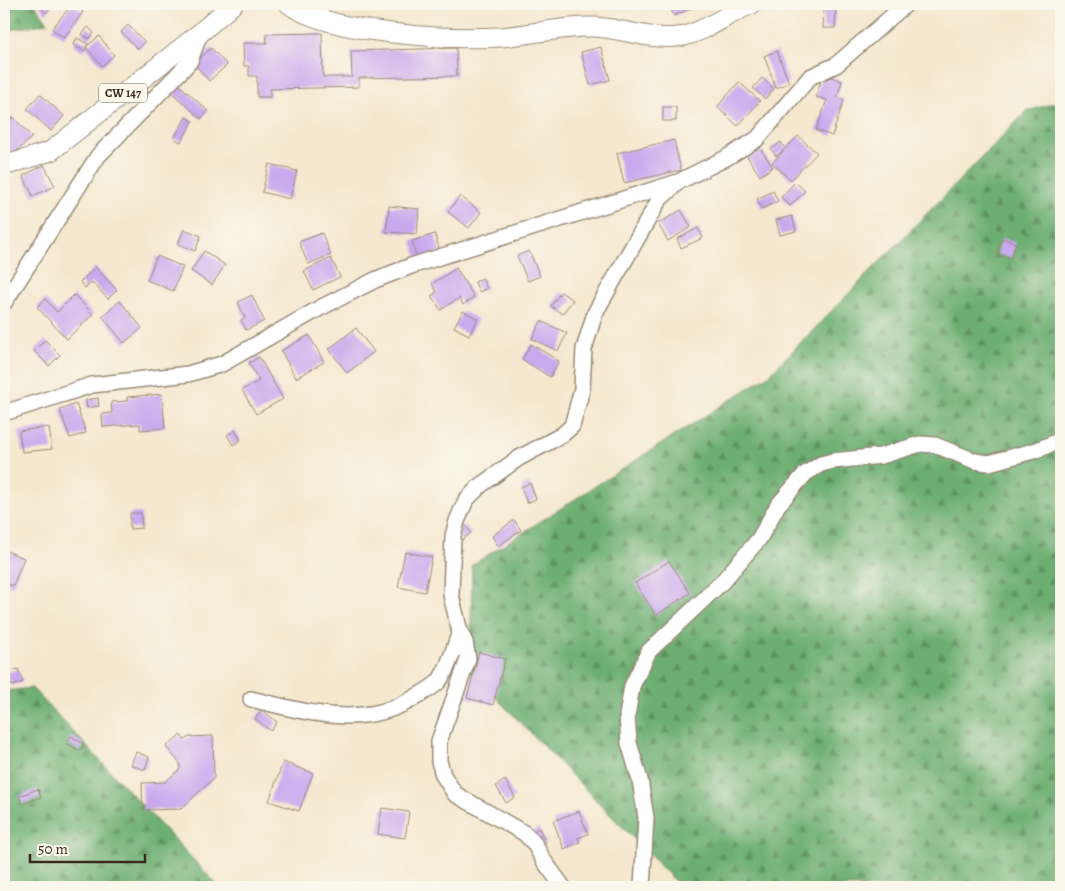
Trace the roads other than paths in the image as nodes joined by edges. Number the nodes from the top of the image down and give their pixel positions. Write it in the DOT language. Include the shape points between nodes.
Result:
graph roads {
  1 [pos="233,4"];
  2 [pos="289,4"];
  3 [pos="752,4"];
  4 [pos="906,4"];
  5 [pos="200,33"];
  6 [pos="4,166"];
  7 [pos="678,182"];
  8 [pos="4,303"];
  9 [pos="4,413"];
  10 [pos="1061,440"];
  11 [pos="460,632"];
  12 [pos="251,699"];
  13 [pos="563,887"];
  14 [pos="642,887"];
  1 -- 5 [label="main road, CW 147"];
  2 -- 3 [label="main road" via="324,21 359,28 475,38 594,27 664,37 684,36"];
  4 -- 7 [label="street" via="836,65 810,77 757,139"];
  5 -- 6 [label="main road, CW 147" via="51,151"];
  5 -- 8 [label="street" via="190,61 183,70 98,156"];
  7 -- 9 [label="street" via="374,280 222,364 188,374 83,388"];
  7 -- 11 [label="street" via="659,200 595,313 584,349 582,389 572,426 481,485 461,508 453,536 451,563 452,595"];
  10 -- 14 [label="street" via="989,463 975,461 935,445 920,444 881,456 821,464 806,474 778,505 759,540 722,582 649,651 632,686 627,716 629,743 640,780 646,818"];
  11 -- 12 [label="street" via="436,683 405,703 381,713 362,717 330,716"];
  11 -- 13 [label="street" via="466,642 468,660 439,741 443,775 455,794 524,833"];
}
